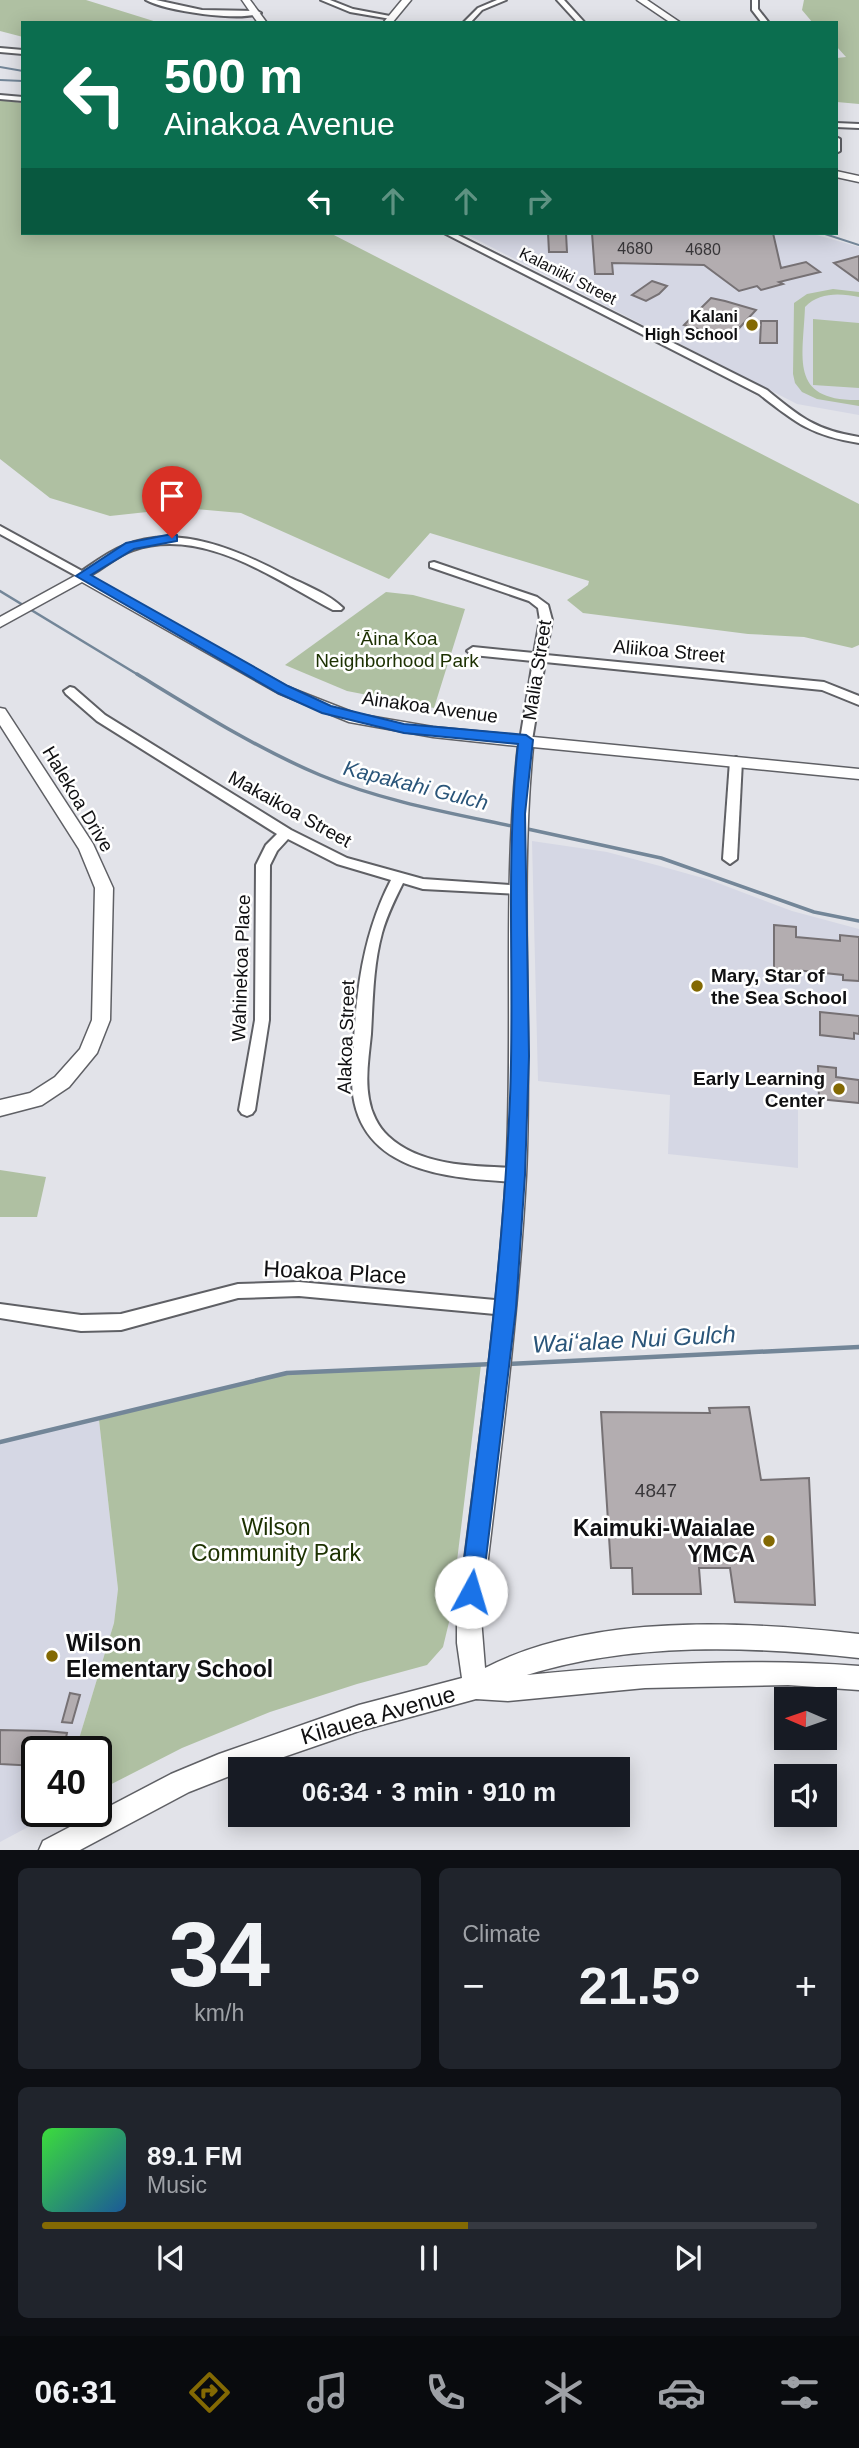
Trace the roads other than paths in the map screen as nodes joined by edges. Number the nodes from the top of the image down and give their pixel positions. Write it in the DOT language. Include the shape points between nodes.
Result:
graph roads {
  1 [pos="149,0"];
  2 [pos="246,0"];
  3 [pos="324,0"];
  4 [pos="407,0"];
  5 [pos="503,0"];
  6 [pos="560,0"];
  7 [pos="641,0"];
  8 [pos="755,0"];
  9 [pos="257,13"];
  10 [pos="389,20"];
  11 [pos="262,21"];
  12 [pos="468,21"];
  13 [pos="577,21"];
  14 [pos="674,21"];
  15 [pos="764,21"];
  16 [pos="0,50"];
  17 [pos="21,52"];
  18 [pos="0,97"];
  19 [pos="21,99"];
  20 [pos="838,125"];
  21 [pos="859,126"];
  22 [pos="838,174"];
  23 [pos="859,179"];
  24 [pos="452,235"];
  25 [pos="859,440"];
  26 [pos="0,529"];
  27 [pos="434,565"];
  28 [pos="82,576"];
  29 [pos="337,608"];
  30 [pos="0,623"];
  31 [pos="473,651"];
  32 [pos="540,658"];
  33 [pos="70,691"];
  34 [pos="859,701"];
  35 [pos="0,713"];
  36 [pos="526,740"];
  37 [pos="736,761"];
  38 [pos="859,774"];
  39 [pos="286,833"];
  40 [pos="730,859"];
  41 [pos="398,880"];
  42 [pos="519,889"];
  43 [pos="0,1108"];
  44 [pos="247,1110"];
  45 [pos="516,1175"];
  46 [pos="506,1308"];
  47 [pos="0,1311"];
  48 [pos="859,1646"];
  49 [pos="859,1678"];
  50 [pos="476,1687"];
  51 [pos="52,1850"];
  1 -- 9 [label="street" via="190,10"];
  2 -- 9 [label="street"];
  3 -- 10 [label="street"];
  4 -- 10 [label="street"];
  5 -- 12 [label="street" via="480,9"];
  6 -- 13 [label="street"];
  7 -- 14 [label="street"];
  8 -- 15 [label="street" via="754,9"];
  9 -- 11 [label="street"];
  16 -- 17 [label="street"];
  18 -- 19 [label="street"];
  20 -- 21 [label="street"];
  22 -- 23 [label="street"];
  24 -- 25 [label="street, Kalaniiki Street" via="763,392 798,424 825,435"];
  26 -- 28 [label="street, Ainakoa Avenue"];
  27 -- 32 [label="street, Malia Street" via="542,604 546,614"];
  28 -- 29 [label="street" via="131,546 172,538 215,544"];
  28 -- 30 [label="street"];
  28 -- 36 [label="street, Ainakoa Avenue" via="283,690 327,710 404,728"];
  31 -- 32 [label="street, Aliikoa Street"];
  32 -- 34 [label="street, Aliikoa Street" via="824,686"];
  32 -- 36 [label="street, Malia Street"];
  33 -- 39 [label="street, Makaikoa Street" via="102,718"];
  35 -- 43 [label="street, Halekoa Drive" via="87,848 104,888 101,1020 88,1054 62,1082 35,1100"];
  36 -- 37 [label="street, Ainakoa Avenue"];
  36 -- 42 [label="street, Malia Street" via="517,835"];
  37 -- 38 [label="street, Ainakoa Avenue"];
  37 -- 40 [label="street"];
  39 -- 41 [label="street, Makaikoa Street" via="342,861"];
  39 -- 44 [label="street, Wahinekoa Place" via="271,848 264,865 262,1020"];
  41 -- 42 [label="street, Makaikoa Street" via="451,888"];
  41 -- 45 [label="street, Alakoa Street" via="375,927 367,969 361,1101 390,1146 416,1161 445,1169"];
  42 -- 45 [label="street, Malia Street"];
  45 -- 46 [label="street, Malia Street"];
  46 -- 47 [label="street, Hoakoa Place" via="328,1290 267,1289 204,1298 121,1322 81,1323"];
  46 -- 50 [label="street, Malia Street" via="469,1618 468,1643"];
  48 -- 50 [label="street, Kilauea Avenue" via="711,1639 631,1642 542,1657"];
  49 -- 50 [label="street, Kilauea Avenue" via="788,1673 645,1676 539,1688"];
  50 -- 51 [label="street, Kilauea Avenue" via="359,1718 232,1763 180,1783"];
}
